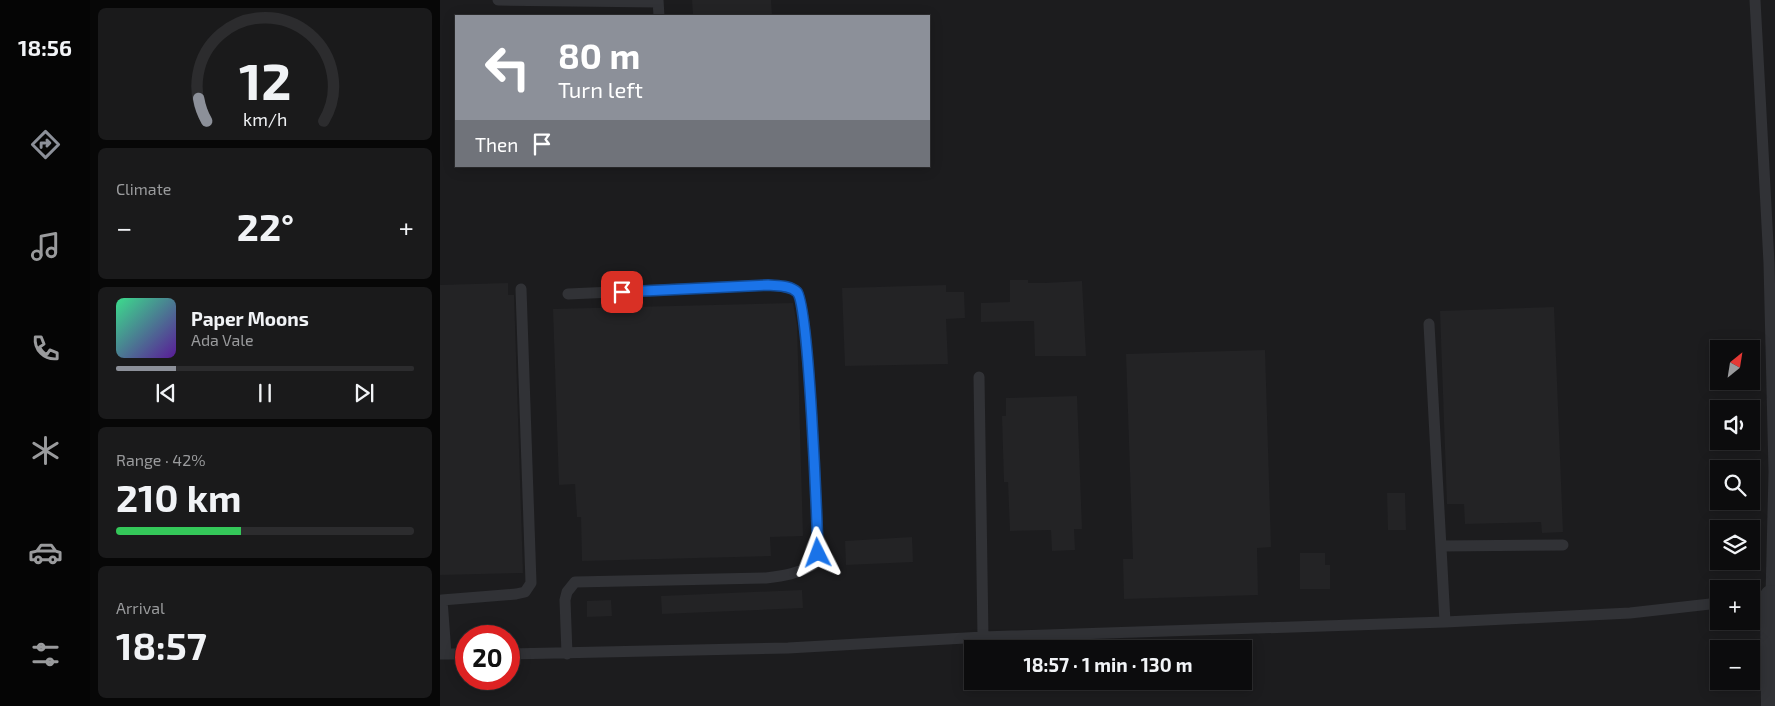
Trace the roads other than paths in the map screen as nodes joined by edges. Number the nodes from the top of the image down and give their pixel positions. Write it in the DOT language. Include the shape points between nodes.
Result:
graph roads {
  1 [pos="498,0"];
  2 [pos="1755,0"];
  3 [pos="658,1"];
  4 [pos="659,15"];
  5 [pos="521,289"];
  6 [pos="568,294"];
  7 [pos="1429,324"];
  8 [pos="979,376"];
  9 [pos="1563,545"];
  10 [pos="1441,546"];
  11 [pos="1766,597"];
  12 [pos="441,600"];
  13 [pos="1710,603"];
  14 [pos="1445,622"];
  15 [pos="983,637"];
  16 [pos="443,654"];
  17 [pos="520,654"];
  18 [pos="567,654"];
  19 [pos="1772,706"];
  1 -- 3 [label="lane"];
  2 -- 11 [label="lane" via="1769,263 1774,472"];
  3 -- 4 [label="lane"];
  5 -- 12 [label="lane" via="531,583 525,592 516,594"];
  6 -- 18 [label="lane" via="768,285 789,287 797,292 802,300 807,340 818,553 815,564 808,568 794,574 766,578 575,582 564,600"];
  7 -- 10 [label="lane"];
  8 -- 15 [label="lane"];
  9 -- 10 [label="lane"];
  10 -- 14 [label="lane"];
  11 -- 19 [label="street"];
  12 -- 16 [label="lane"];
  13 -- 14 [label="lane" via="1630,613"];
  14 -- 15 [label="lane"];
  15 -- 18 [label="lane" via="788,648"];
  17 -- 18 [label="lane"];
}
